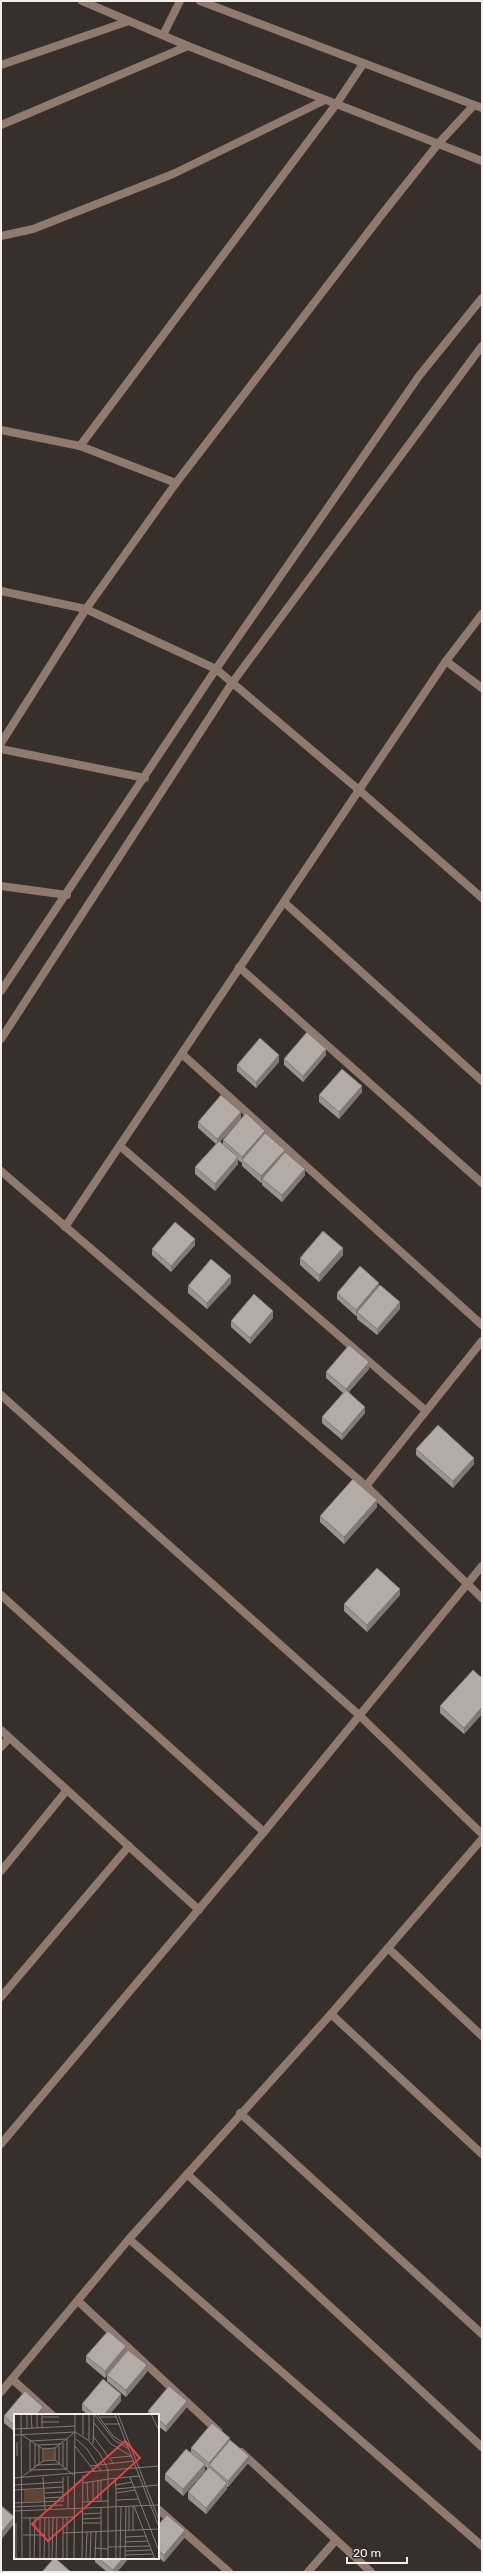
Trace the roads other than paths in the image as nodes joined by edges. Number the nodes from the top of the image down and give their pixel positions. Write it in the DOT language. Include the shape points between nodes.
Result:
graph roads {
  1 [pos="82,1"];
  2 [pos="180,1"];
  3 [pos="200,1"];
  4 [pos="129,21"];
  5 [pos="163,35"];
  6 [pos="188,46"];
  7 [pos="1,64"];
  8 [pos="363,64"];
  9 [pos="325,100"];
  10 [pos="337,103"];
  11 [pos="478,106"];
  12 [pos="1,125"];
  13 [pos="438,144"];
  14 [pos="482,161"];
  15 [pos="1,236"];
  16 [pos="482,298"];
  17 [pos="482,346"];
  18 [pos="1,430"];
  19 [pos="80,446"];
  20 [pos="176,483"];
  21 [pos="1,591"];
  22 [pos="86,608"];
  23 [pos="482,614"];
  24 [pos="446,661"];
  25 [pos="216,669"];
  26 [pos="232,683"];
  27 [pos="482,688"];
  28 [pos="1,743"];
  29 [pos="1,749"];
  30 [pos="145,778"];
  31 [pos="359,790"];
  32 [pos="1,886"];
  33 [pos="67,895"];
  34 [pos="482,898"];
  35 [pos="285,902"];
  36 [pos="239,967"];
  37 [pos="1,991"];
  38 [pos="1,1039"];
  39 [pos="182,1054"];
  40 [pos="482,1081"];
  41 [pos="120,1146"];
  42 [pos="1,1171"];
  43 [pos="482,1183"];
  44 [pos="66,1227"];
  45 [pos="482,1325"];
  46 [pos="482,1341"];
  47 [pos="1,1394"];
  48 [pos="425,1410"];
  49 [pos="366,1486"];
  50 [pos="482,1566"];
  51 [pos="468,1584"];
  52 [pos="1,1595"];
  53 [pos="482,1598"];
  54 [pos="359,1715"];
  55 [pos="1,1730"];
  56 [pos="9,1738"];
  57 [pos="1,1747"];
  58 [pos="67,1790"];
  59 [pos="264,1832"];
  60 [pos="482,1834"];
  61 [pos="482,1839"];
  62 [pos="129,1846"];
  63 [pos="1,1871"];
  64 [pos="199,1910"];
  65 [pos="388,1948"];
  66 [pos="1,1997"];
  67 [pos="330,2014"];
  68 [pos="482,2036"];
  69 [pos="240,2113"];
  70 [pos="1,2144"];
  71 [pos="482,2154"];
  72 [pos="188,2174"];
  73 [pos="129,2239"];
  74 [pos="78,2301"];
  75 [pos="482,2334"];
  76 [pos="12,2379"];
  77 [pos="1,2392"];
  78 [pos="51,2414"];
  79 [pos="482,2447"];
  80 [pos="1,2510"];
  81 [pos="159,2510"];
  82 [pos="14,2521"];
  83 [pos="336,2540"];
  84 [pos="482,2546"];
  85 [pos="229,2572"];
  86 [pos="308,2572"];
  87 [pos="371,2572"];
  1 -- 4 [label="street"];
  2 -- 5 [label="street"];
  3 -- 8 [label="street"];
  4 -- 5 [label="street"];
  4 -- 7 [label="street"];
  5 -- 6 [label="street"];
  6 -- 9 [label="street"];
  6 -- 12 [label="street"];
  8 -- 10 [label="street"];
  8 -- 11 [label="street"];
  9 -- 10 [label="street"];
  9 -- 15 [label="street" via="173,174 33,229"];
  10 -- 13 [label="street"];
  10 -- 19 [label="street"];
  11 -- 13 [label="street"];
  13 -- 14 [label="street"];
  13 -- 20 [label="street"];
  16 -- 25 [label="street" via="419,376"];
  17 -- 26 [label="street"];
  18 -- 19 [label="street"];
  19 -- 20 [label="street"];
  20 -- 22 [label="street"];
  21 -- 22 [label="street"];
  22 -- 25 [label="street"];
  22 -- 28 [label="street"];
  23 -- 24 [label="street"];
  24 -- 27 [label="street"];
  24 -- 31 [label="street"];
  25 -- 26 [label="street"];
  25 -- 30 [label="street"];
  26 -- 31 [label="street"];
  26 -- 38 [label="street"];
  29 -- 30 [label="street"];
  30 -- 33 [label="street"];
  31 -- 34 [label="street"];
  31 -- 35 [label="street"];
  32 -- 33 [label="street"];
  33 -- 37 [label="street"];
  35 -- 36 [label="street"];
  35 -- 40 [label="street"];
  36 -- 39 [label="street"];
  36 -- 43 [label="street"];
  39 -- 41 [label="street"];
  39 -- 45 [label="street"];
  41 -- 44 [label="street"];
  41 -- 48 [label="street"];
  42 -- 44 [label="street"];
  44 -- 49 [label="street"];
  46 -- 48 [label="street"];
  47 -- 54 [label="street"];
  48 -- 49 [label="street"];
  49 -- 51 [label="street"];
  50 -- 51 [label="street"];
  51 -- 53 [label="street"];
  51 -- 54 [label="street"];
  52 -- 59 [label="street"];
  54 -- 59 [label="street"];
  54 -- 60 [label="street"];
  55 -- 56 [label="street"];
  56 -- 57 [label="street"];
  56 -- 58 [label="street"];
  58 -- 62 [label="street"];
  58 -- 63 [label="street"];
  59 -- 64 [label="street"];
  61 -- 65 [label="street"];
  62 -- 64 [label="street"];
  62 -- 66 [label="street"];
  64 -- 70 [label="street"];
  65 -- 67 [label="street"];
  65 -- 68 [label="street"];
  67 -- 69 [label="street"];
  67 -- 71 [label="street"];
  69 -- 72 [label="street"];
  69 -- 75 [label="street"];
  72 -- 73 [label="street"];
  72 -- 79 [label="street"];
  73 -- 74 [label="street"];
  73 -- 84 [label="street"];
  74 -- 76 [label="street"];
  74 -- 83 [label="street"];
  76 -- 77 [label="street"];
  76 -- 78 [label="street"];
  80 -- 82 [label="street"];
  81 -- 85 [label="street"];
  83 -- 86 [label="street"];
  83 -- 87 [label="street"];
}
